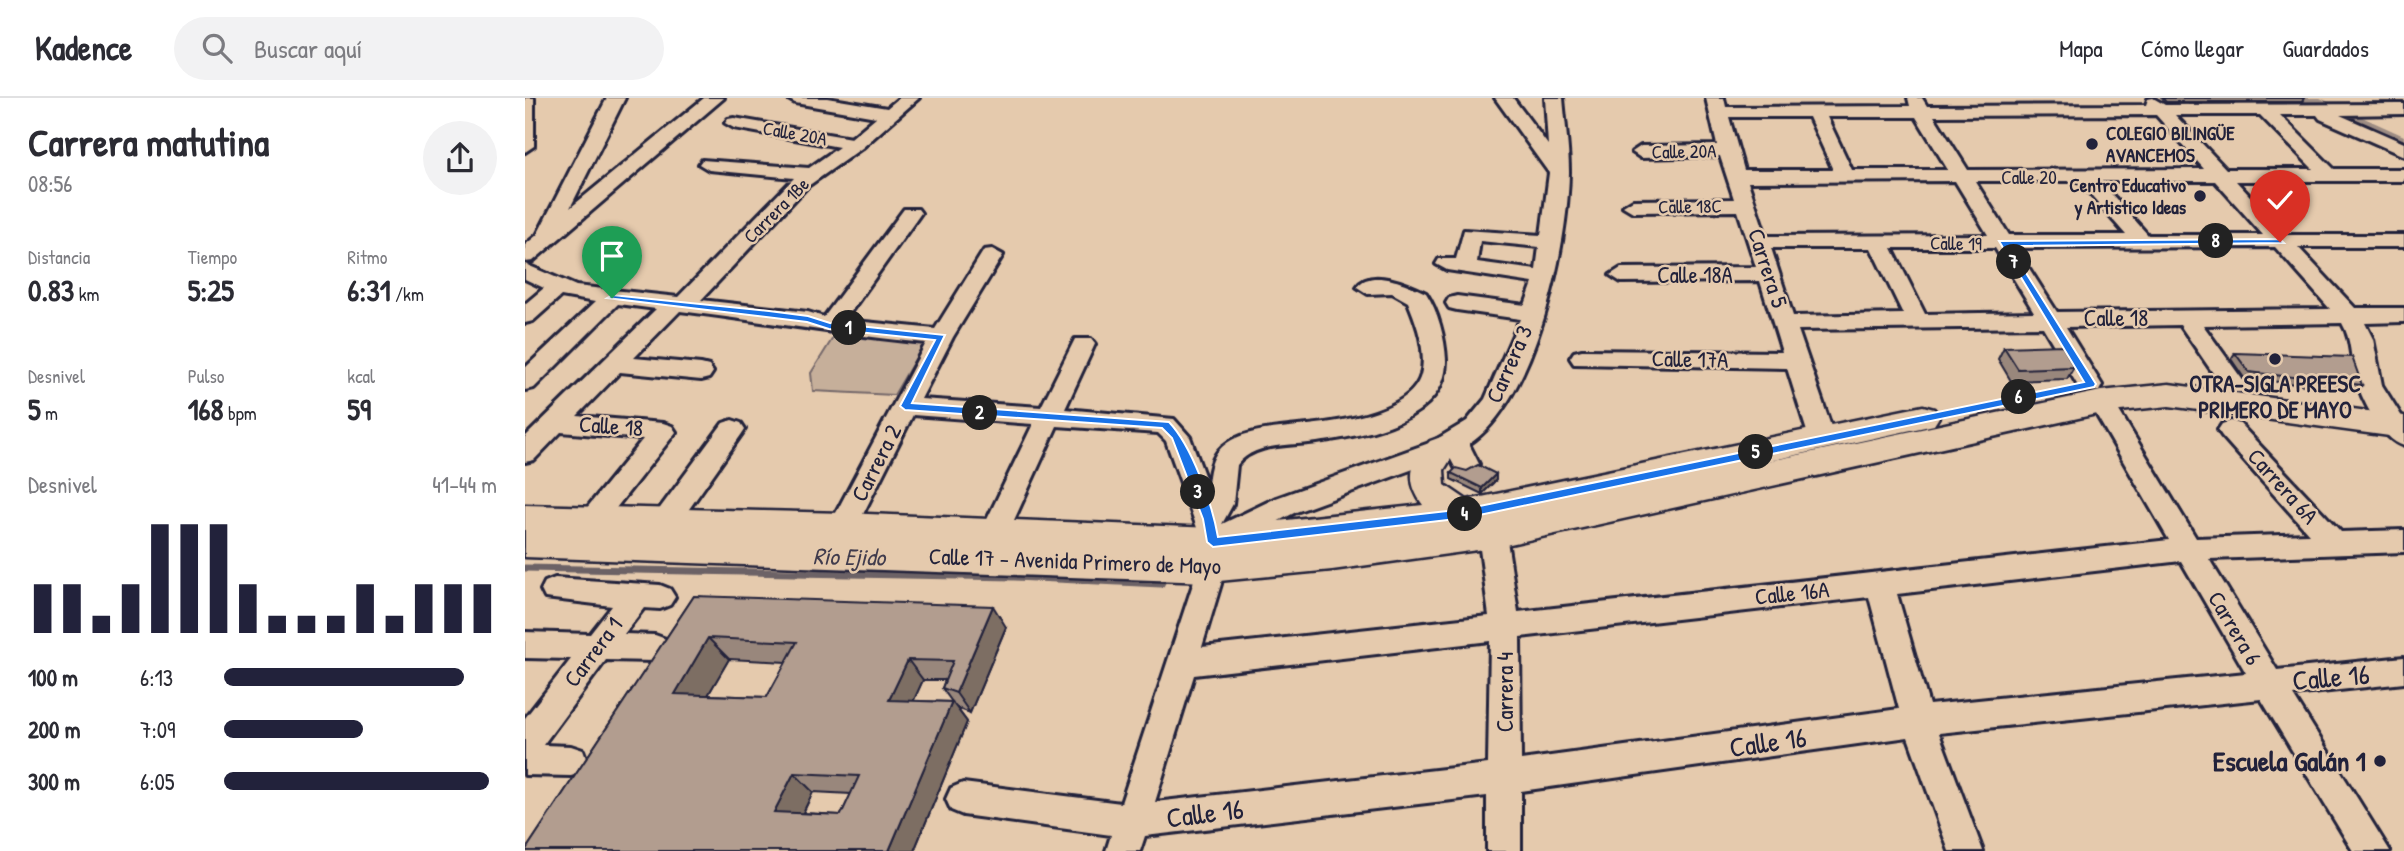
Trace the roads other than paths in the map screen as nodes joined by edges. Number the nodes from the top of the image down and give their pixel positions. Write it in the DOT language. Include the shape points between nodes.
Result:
graph roads {
  1 [pos="526,98"];
  2 [pos="616,98"];
  3 [pos="715,98"];
  4 [pos="795,98"];
  5 [pos="910,98"];
  6 [pos="1504,98"];
  7 [pos="1554,98"];
  8 [pos="1918,104"];
  9 [pos="2037,104"];
  10 [pos="2155,104"];
  11 [pos="1716,105"];
  12 [pos="2404,108"];
  13 [pos="2265,110"];
  14 [pos="2317,110"];
  15 [pos="1815,111"];
  16 [pos="891,114"];
  17 [pos="734,123"];
  18 [pos="855,144"];
  19 [pos="525,146"];
  20 [pos="1728,150"];
  21 [pos="2404,150"];
  22 [pos="1641,152"];
  23 [pos="709,164"];
  24 [pos="1559,173"];
  25 [pos="813,174"];
  26 [pos="2329,175"];
  27 [pos="2404,175"];
  28 [pos="1737,176"];
  29 [pos="1845,176"];
  30 [pos="2220,176"];
  31 [pos="1962,177"];
  32 [pos="2086,177"];
  33 [pos="1747,205"];
  34 [pos="1633,206"];
  35 [pos="911,213"];
  36 [pos="544,241"];
  37 [pos="2142,241"];
  38 [pos="1552,242"];
  39 [pos="1760,242"];
  40 [pos="1878,242"];
  41 [pos="2280,242"];
  42 [pos="2403,242"];
  43 [pos="2003,243"];
  44 [pos="992,255"];
  45 [pos="525,256"];
  46 [pos="525,271"];
  47 [pos="1769,274"];
  48 [pos="1621,275"];
  49 [pos="1546,278"];
  50 [pos="559,286"];
  51 [pos="1369,287"];
  52 [pos="612,298"];
  53 [pos="1457,303"];
  54 [pos="678,305"];
  55 [pos="1532,313"];
  56 [pos="2348,315"];
  57 [pos="2404,315"];
  58 [pos="525,316"];
  59 [pos="2186,317"];
  60 [pos="2049,318"];
  61 [pos="1917,320"];
  62 [pos="818,323"];
  63 [pos="1787,323"];
  64 [pos="941,337"];
  65 [pos="1083,344"];
  66 [pos="1582,358"];
  67 [pos="1797,360"];
  68 [pos="614,364"];
  69 [pos="701,372"];
  70 [pos="525,382"];
  71 [pos="2235,386"];
  72 [pos="2096,393"];
  73 [pos="905,406"];
  74 [pos="1048,419"];
  75 [pos="2397,420"];
  76 [pos="558,423"];
  77 [pos="732,429"];
  78 [pos="2231,430"];
  79 [pos="1822,438"];
  80 [pos="1454,451"];
  81 [pos="525,453"];
  82 [pos="525,518"];
  83 [pos="591,520"];
  84 [pos="665,522"];
  85 [pos="843,526"];
  86 [pos="1486,527"];
  87 [pos="994,534"];
  88 [pos="2404,541"];
  89 [pos="525,543"];
  90 [pos="2335,543"];
  91 [pos="2189,549"];
  92 [pos="1208,564"];
  93 [pos="1880,583"];
  94 [pos="555,590"];
  95 [pos="1505,625"];
  96 [pos="525,645"];
  97 [pos="598,645"];
  98 [pos="655,648"];
  99 [pos="1181,663"];
  100 [pos="2404,670"];
  101 [pos="2268,683"];
  102 [pos="1918,721"];
  103 [pos="525,743"];
  104 [pos="525,760"];
  105 [pos="571,761"];
  106 [pos="1505,778"];
  107 [pos="963,799"];
  108 [pos="1128,836"];
  109 [pos="1504,851"];
  110 [pos="1966,851"];
  111 [pos="2373,851"];
  1 -- 19 [label="street"];
  2 -- 36 [label="street"];
  3 -- 36 [label="street"];
  4 -- 16 [label="street"];
  5 -- 16 [label="street, Carrera 1Be"];
  6 -- 24 [label="street"];
  7 -- 24 [label="street, Carrera 3"];
  8 -- 9 [label="street"];
  8 -- 15 [label="street"];
  8 -- 31 [label="street, Carrera 6"];
  9 -- 10 [label="street"];
  10 -- 13 [label="street"];
  10 -- 30 [label="street"];
  11 -- 15 [label="street"];
  11 -- 20 [label="street, Carrera 5"];
  12 -- 14 [label="street"];
  13 -- 14 [label="street"];
  13 -- 26 [label="street"];
  14 -- 21 [label="street"];
  15 -- 29 [label="street"];
  16 -- 18 [label="street, Carrera 1Be"];
  17 -- 18 [label="street, Calle 20A"];
  18 -- 25 [label="street, Carrera 1Be"];
  20 -- 22 [label="street, Calle 20A"];
  20 -- 28 [label="street, Carrera 5"];
  23 -- 25 [label="street"];
  24 -- 38 [label="street, Carrera 3"];
  25 -- 54 [label="street, Carrera 1Be"];
  26 -- 27 [label="street, Calle 20"];
  26 -- 30 [label="street, Calle 20"];
  28 -- 29 [label="street, Calle 20"];
  28 -- 33 [label="street, Carrera 5"];
  29 -- 31 [label="street, Calle 20"];
  30 -- 32 [label="street, Calle 20"];
  30 -- 41 [label="street"];
  31 -- 32 [label="street, Calle 20"];
  31 -- 43 [label="street, Carrera 6"];
  32 -- 37 [label="street"];
  33 -- 34 [label="street, Calle 18C"];
  33 -- 39 [label="street, Carrera 5"];
  35 -- 62 [label="street"];
  36 -- 45 [label="street"];
  37 -- 41 [label="street, Calle 19"];
  37 -- 43 [label="street, Calle 19"];
  38 -- 49 [label="street, Carrera 3"];
  38 -- 49 [label="street" via="1471,234 1456,265"];
  39 -- 40 [label="street, Calle 19"];
  39 -- 47 [label="street, Carrera 5"];
  40 -- 43 [label="street, Calle 19"];
  40 -- 61 [label="street"];
  41 -- 42 [label="street, Calle 19"];
  41 -- 56 [label="street"];
  43 -- 60 [label="street, Carrera 6"];
  44 -- 64 [label="street, Carrera 2"];
  46 -- 50 [label="street"];
  47 -- 48 [label="street, Calle 18A"];
  47 -- 63 [label="street, Carrera 5"];
  49 -- 55 [label="street, Carrera 3"];
  50 -- 52 [label="street"];
  50 -- 58 [label="street"];
  51 -- 92 [label="street" via="1396,286 1418,298 1430,330 1433,360 1429,386 1413,401 1369,424 1259,440 1235,450 1221,467 1220,504"];
  52 -- 54 [label="street"];
  52 -- 70 [label="street"];
  53 -- 55 [label="street"];
  54 -- 62 [label="street"];
  54 -- 68 [label="street, Carrera 1Be"];
  55 -- 80 [label="street, Carrera 3" via="1495,404"];
  56 -- 57 [label="street, Calle 18"];
  56 -- 59 [label="street, Calle 18"];
  56 -- 75 [label="street" via="2363,337 2365,368"];
  59 -- 60 [label="street, Calle 18"];
  59 -- 71 [label="street"];
  60 -- 61 [label="street, Calle 18"];
  60 -- 72 [label="street, Carrera 6"];
  61 -- 63 [label="street, Calle 18"];
  62 -- 64 [label="street"];
  63 -- 67 [label="street, Carrera 5"];
  64 -- 73 [label="street, Carrera 2"];
  65 -- 74 [label="street"];
  66 -- 67 [label="street, Calle 17A"];
  67 -- 79 [label="street, Carrera 5"];
  68 -- 69 [label="street"];
  68 -- 76 [label="street, Carrera 1Be"];
  71 -- 72 [label="main road, Calle 17 - Avenida Primero de Mayo" via="2164,380"];
  71 -- 75 [label="main road, Calle 17 - Avenida Primero de Mayo"];
  72 -- 75 [label="main road, Calle 17 - Avenida Primero de Mayo" via="2169,395"];
  72 -- 79 [label="main road, Calle 17 - Avenida Primero de Mayo"];
  72 -- 86 [label="main road, Calle 17 - Avenida Primero de Mayo"];
  72 -- 91 [label="street, Carrera 6"];
  73 -- 74 [label="street"];
  73 -- 85 [label="street, Carrera 2"];
  74 -- 87 [label="street"];
  74 -- 92 [label="street" via="1165,425 1177,437"];
  76 -- 81 [label="street, Carrera 1Be"];
  76 -- 83 [label="street, Calle 18" via="663,432"];
  77 -- 84 [label="street"];
  78 -- 90 [label="street, Carrera 6A"];
  79 -- 86 [label="main road, Calle 17 - Avenida Primero de Mayo"];
  80 -- 86 [label="main road" via="1428,466 1427,486 1441,503"];
  80 -- 92 [label="street, Carrera 3" via="1247,522"];
  82 -- 83 [label="main road, Calle 17 - Avenida Primero de Mayo"];
  83 -- 84 [label="main road, Calle 17 - Avenida Primero de Mayo"];
  84 -- 85 [label="main road, Calle 17 - Avenida Primero de Mayo"];
  85 -- 87 [label="main road, Calle 17 - Avenida Primero de Mayo"];
  86 -- 92 [label="main road, Calle 17 - Avenida Primero de Mayo" via="1332,556"];
  86 -- 95 [label="street, Carrera 4"];
  87 -- 92 [label="main road, Calle 17 - Avenida Primero de Mayo"];
  88 -- 90 [label="street, Calle 16A"];
  89 -- 92 [label="main road, Calle 17 - Avenida Primero de Mayo"];
  90 -- 91 [label="street, Calle 16A"];
  91 -- 93 [label="street, Calle 16A"];
  91 -- 101 [label="street, Carrera 6"];
  92 -- 99 [label="street"];
  93 -- 95 [label="street, Calle 16A"];
  93 -- 102 [label="street"];
  94 -- 97 [label="street, Carrera 1" via="648,596"];
  95 -- 99 [label="street, Calle 16A"];
  95 -- 106 [label="street, Carrera 4"];
  96 -- 97 [label="street"];
  97 -- 98 [label="street"];
  97 -- 103 [label="street, Carrera 1"];
  99 -- 108 [label="street"];
  100 -- 101 [label="street, Calle 16"];
  101 -- 102 [label="street, Calle 16"];
  101 -- 111 [label="street, Carrera 6"];
  102 -- 106 [label="street, Calle 16"];
  102 -- 110 [label="street"];
  104 -- 105 [label="street"];
  106 -- 108 [label="street, Calle 16"];
  106 -- 109 [label="street, Carrera 4"];
  107 -- 108 [label="street"];
}
